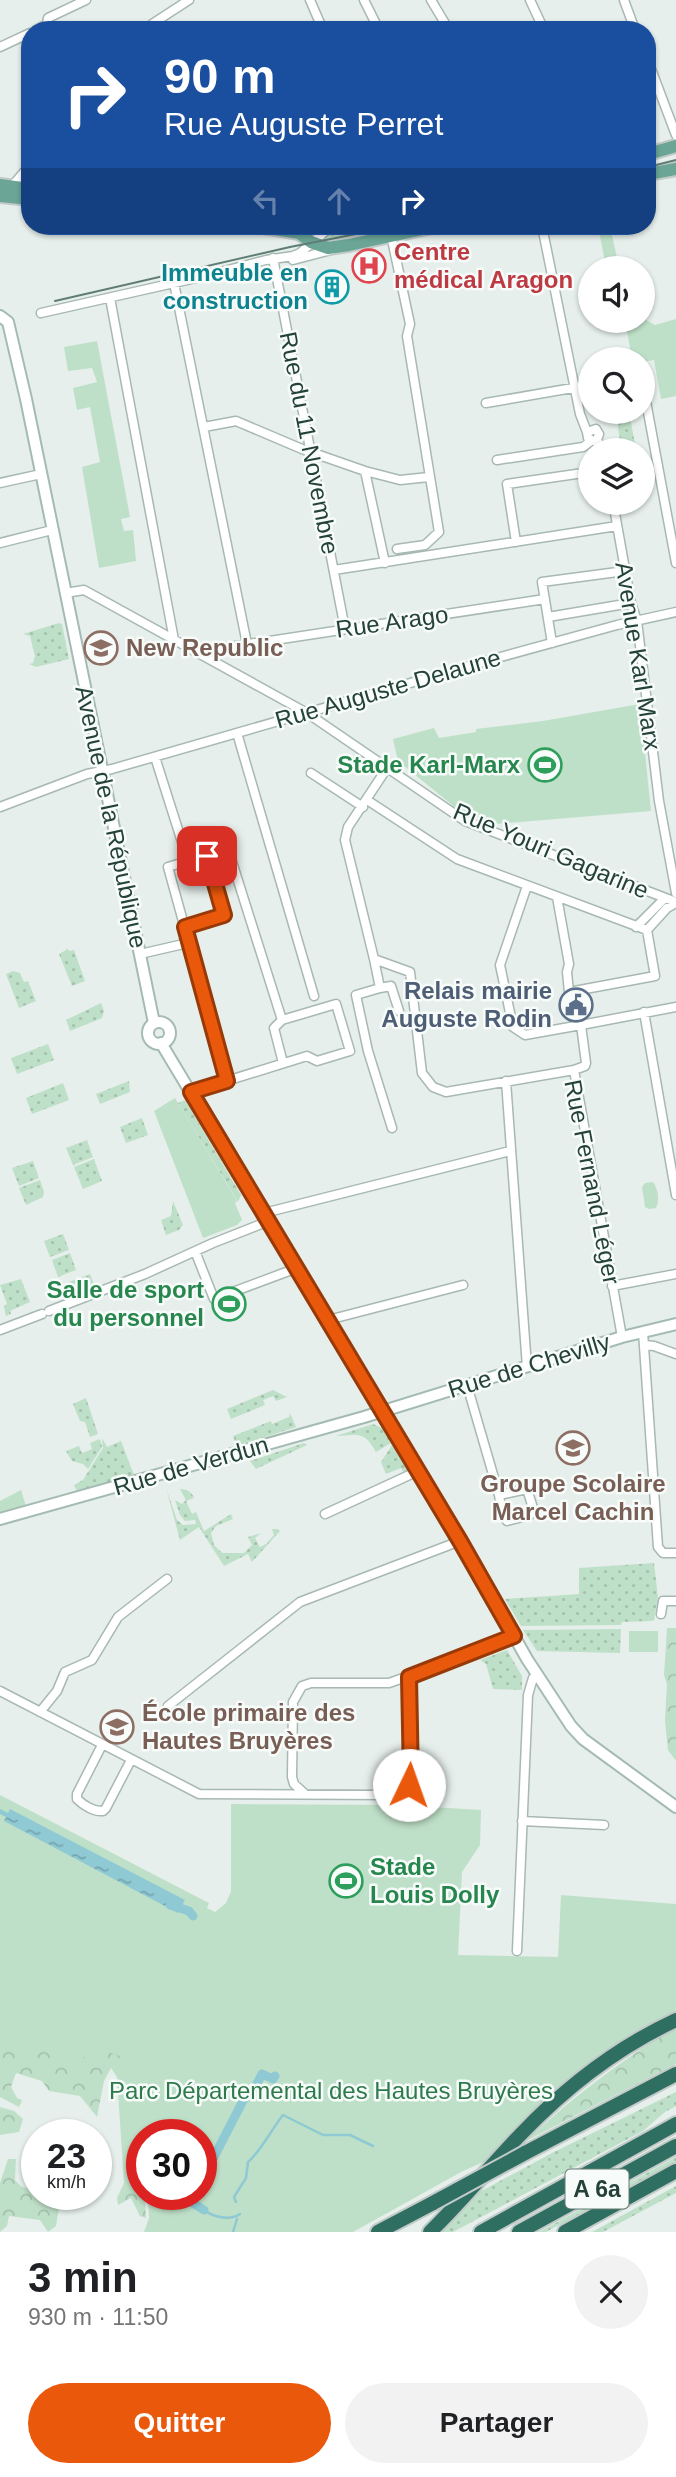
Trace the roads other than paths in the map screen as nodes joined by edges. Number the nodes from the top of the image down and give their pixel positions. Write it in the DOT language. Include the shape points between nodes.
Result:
graph roads {
  1 [pos="86,0"];
  2 [pos="189,0"];
  3 [pos="310,0"];
  4 [pos="364,0"];
  5 [pos="431,0"];
  6 [pos="530,0"];
  7 [pos="624,0"];
  8 [pos="47,21"];
  9 [pos="157,21"];
  10 [pos="319,21"];
  11 [pos="374,21"];
  12 [pos="444,21"];
  13 [pos="540,21"];
  14 [pos="632,21"];
  15 [pos="21,37"];
  16 [pos="0,47"];
  17 [pos="656,82"];
  18 [pos="676,135"];
  19 [pos="676,146"];
  20 [pos="656,152"];
  21 [pos="676,169"];
  22 [pos="21,173"];
  23 [pos="656,173"];
  24 [pos="6,186"];
  25 [pos="0,196"];
  26 [pos="21,198"];
  27 [pos="302,235"];
  28 [pos="320,235"];
  29 [pos="391,235"];
  30 [pos="544,235"];
  31 [pos="311,242"];
  32 [pos="349,245"];
  33 [pos="273,258"];
  34 [pos="276,269"];
  35 [pos="174,283"];
  36 [pos="110,298"];
  37 [pos="41,313"];
  38 [pos="4,319"];
  39 [pos="578,387"];
  40 [pos="573,388"];
  41 [pos="486,403"];
  42 [pos="650,424"];
  43 [pos="204,427"];
  44 [pos="592,437"];
  45 [pos="311,453"];
  46 [pos="497,460"];
  47 [pos="365,471"];
  48 [pos="41,474"];
  49 [pos="578,474"];
  50 [pos="429,477"];
  51 [pos="0,482"];
  52 [pos="615,515"];
  53 [pos="617,526"];
  54 [pos="52,530"];
  55 [pos="516,542"];
  56 [pos="0,543"];
  57 [pos="397,549"];
  58 [pos="385,563"];
  59 [pos="676,563"];
  60 [pos="334,570"];
  61 [pos="625,571"];
  62 [pos="65,593"];
  63 [pos="545,599"];
  64 [pos="631,603"];
  65 [pos="676,612"];
  66 [pos="548,617"];
  67 [pos="637,621"];
  68 [pos="345,629"];
  69 [pos="174,640"];
  70 [pos="552,643"];
  71 [pos="247,644"];
  72 [pos="196,652"];
  73 [pos="307,713"];
  74 [pos="237,733"];
  75 [pos="155,757"];
  76 [pos="387,768"];
  77 [pos="102,771"];
  78 [pos="311,773"];
  79 [pos="365,803"];
  80 [pos="0,807"];
  81 [pos="207,856"];
  82 [pos="188,861"];
  83 [pos="527,886"];
  84 [pos="676,894"];
  85 [pos="557,897"];
  86 [pos="665,898"];
  87 [pos="676,902"];
  88 [pos="185,927"];
  89 [pos="636,927"];
  90 [pos="647,930"];
  91 [pos="188,943"];
  92 [pos="140,954"];
  93 [pos="374,959"];
  94 [pos="380,988"];
  95 [pos="314,996"];
  96 [pos="676,1007"];
  97 [pos="399,1012"];
  98 [pos="644,1013"];
  99 [pos="282,1020"];
  100 [pos="581,1025"];
  101 [pos="283,1063"];
  102 [pos="574,1070"];
  103 [pos="227,1081"];
  104 [pos="506,1081"];
  105 [pos="191,1092"];
  106 [pos="393,1128"];
  107 [pos="510,1151"];
  108 [pos="676,1195"];
  109 [pos="266,1217"];
  110 [pos="195,1251"];
  111 [pos="297,1268"];
  112 [pos="676,1274"];
  113 [pos="463,1285"];
  114 [pos="612,1286"];
  115 [pos="328,1320"];
  116 [pos="676,1324"];
  117 [pos="0,1330"];
  118 [pos="643,1332"];
  119 [pos="622,1337"];
  120 [pos="645,1345"];
  121 [pos="676,1354"];
  122 [pos="527,1367"];
  123 [pos="467,1385"];
  124 [pos="383,1412"];
  125 [pos="418,1471"];
  126 [pos="499,1495"];
  127 [pos="325,1514"];
  128 [pos="0,1519"];
  129 [pos="460,1541"];
  130 [pos="676,1553"];
  131 [pos="167,1579"];
  132 [pos="676,1601"];
  133 [pos="661,1614"];
  134 [pos="514,1636"];
  135 [pos="538,1675"];
  136 [pos="409,1677"];
  137 [pos="0,1691"];
  138 [pos="169,1706"];
  139 [pos="40,1712"];
  140 [pos="102,1745"];
  141 [pos="131,1760"];
  142 [pos="307,1795"];
  143 [pos="676,1807"];
  144 [pos="522,1821"];
  145 [pos="604,1825"];
  146 [pos="517,1951"];
  147 [pos="676,2020"];
  148 [pos="676,2074"];
  149 [pos="676,2080"];
  150 [pos="634,2095"];
  151 [pos="676,2124"];
  152 [pos="676,2146"];
  153 [pos="676,2171"];
  154 [pos="379,2232"];
  155 [pos="430,2232"];
  156 [pos="481,2232"];
  157 [pos="519,2232"];
  158 [pos="565,2232"];
  1 -- 8 [label="street"];
  2 -- 9 [label="street"];
  3 -- 10 [label="street"];
  4 -- 11 [label="street"];
  5 -- 12 [label="street"];
  6 -- 13 [label="street"];
  7 -- 14 [label="street"];
  15 -- 16 [label="street"];
  17 -- 18 [label="street"];
  19 -- 20 [label="main road"];
  21 -- 23 [label="main road"];
  22 -- 24 [label="street"];
  25 -- 26 [label="main road"];
  27 -- 31 [label="main road"];
  28 -- 31 [label="street"];
  29 -- 32 [label="main road"];
  29 -- 50 [label="street" via="410,324 407,336"];
  30 -- 40 [label="street"];
  31 -- 32 [label="main road" via="328,248"];
  31 -- 33 [label="street" via="300,253"];
  32 -- 34 [label="street" via="284,262"];
  33 -- 34 [label="street, Rue du 11 Novembre"];
  33 -- 35 [label="street"];
  34 -- 45 [label="street, Rue du 11 Novembre"];
  35 -- 36 [label="street"];
  35 -- 43 [label="street"];
  36 -- 37 [label="street"];
  36 -- 69 [label="street"];
  38 -- 48 [label="main road, Avenue de la République"];
  39 -- 40 [label="street"];
  40 -- 41 [label="street"];
  40 -- 44 [label="street"];
  42 -- 59 [label="street"];
  43 -- 45 [label="street" via="236,421"];
  43 -- 71 [label="street"];
  44 -- 46 [label="street" via="583,447"];
  45 -- 47 [label="street"];
  45 -- 60 [label="street, Rue du 11 Novembre"];
  47 -- 50 [label="street" via="400,480"];
  47 -- 58 [label="street"];
  48 -- 51 [label="street"];
  48 -- 54 [label="main road, Avenue de la République"];
  49 -- 55 [label="street" via="507,484"];
  50 -- 57 [label="street" via="439,532 425,545"];
  52 -- 53 [label="street, Avenue Karl Marx"];
  53 -- 55 [label="street"];
  53 -- 61 [label="street, Avenue Karl Marx"];
  54 -- 56 [label="street"];
  54 -- 62 [label="main road, Avenue de la République"];
  55 -- 58 [label="street"];
  58 -- 60 [label="street"];
  60 -- 68 [label="street, Rue du 11 Novembre"];
  61 -- 63 [label="street" via="542,582"];
  61 -- 64 [label="street, Avenue Karl Marx"];
  62 -- 69 [label="street, Rue Youri Gagarine" via="84,590"];
  62 -- 77 [label="main road, Avenue de la République"];
  63 -- 66 [label="street"];
  63 -- 68 [label="street, Rue Arago"];
  64 -- 66 [label="street"];
  64 -- 67 [label="street, Avenue Karl Marx"];
  65 -- 67 [label="street, Rue Auguste Delaune"];
  66 -- 70 [label="street"];
  67 -- 70 [label="street, Rue Auguste Delaune"];
  67 -- 84 [label="street, Avenue Karl Marx" via="659,801"];
  68 -- 71 [label="street, Rue Arago"];
  69 -- 72 [label="street, Rue Youri Gagarine"];
  70 -- 73 [label="street, Rue Auguste Delaune"];
  71 -- 72 [label="street, Rue Arago"];
  72 -- 73 [label="street, Rue Youri Gagarine"];
  73 -- 74 [label="street, Rue Auguste Delaune"];
  73 -- 76 [label="street, Rue Youri Gagarine"];
  74 -- 75 [label="street, Rue Auguste Delaune"];
  74 -- 95 [label="street"];
  75 -- 77 [label="street, Rue Auguste Delaune"];
  75 -- 82 [label="street"];
  76 -- 79 [label="street"];
  76 -- 86 [label="street, Rue Youri Gagarine" via="465,821"];
  77 -- 80 [label="street, Rue Auguste Delaune"];
  77 -- 92 [label="main road, Avenue de la République"];
  78 -- 79 [label="street"];
  79 -- 83 [label="street" via="445,853"];
  79 -- 93 [label="street" via="348,827 345,840"];
  81 -- 82 [label="street"];
  81 -- 88 [label="street" via="224,915"];
  81 -- 99 [label="street" via="228,849"];
  82 -- 88 [label="street" via="168,867"];
  83 -- 85 [label="street"];
  83 -- 100 [label="street" via="500,965 513,1027 525,1035"];
  85 -- 89 [label="street"];
  85 -- 90 [label="street" via="569,964 569,992 656,976"];
  86 -- 87 [label="street, Rue Youri Gagarine"];
  86 -- 89 [label="street"];
  87 -- 90 [label="street"];
  88 -- 91 [label="street"];
  89 -- 90 [label="street"];
  91 -- 92 [label="street"];
  91 -- 103 [label="street"];
  92 -- 105 [label="main road, Avenue de la République" via="154,1023 169,1029 167,1040 161,1043"];
  93 -- 94 [label="street"];
  93 -- 104 [label="street, Rue Fernand Léger" via="411,972 422,1073 432,1087 446,1092"];
  94 -- 97 [label="street" via="391,986"];
  94 -- 106 [label="street" via="356,995"];
  96 -- 98 [label="street"];
  98 -- 100 [label="street"];
  98 -- 108 [label="street"];
  99 -- 101 [label="street" via="274,1028"];
  99 -- 101 [label="street" via="336,1004 350,1051 317,1061 307,1056"];
  100 -- 102 [label="street" via="586,1063"];
  101 -- 103 [label="street"];
  102 -- 104 [label="street, Rue Fernand Léger"];
  102 -- 114 [label="street, Rue Fernand Léger"];
  103 -- 105 [label="street"];
  104 -- 107 [label="street"];
  105 -- 109 [label="main road, Avenue de la République"];
  107 -- 109 [label="street"];
  107 -- 122 [label="street"];
  109 -- 110 [label="street"];
  109 -- 111 [label="main road, Avenue de la République"];
  110 -- 111 [label="street" via="214,1300"];
  110 -- 117 [label="street"];
  111 -- 115 [label="main road, Avenue de la République"];
  112 -- 114 [label="street"];
  113 -- 115 [label="street"];
  114 -- 119 [label="street, Rue Fernand Léger"];
  115 -- 124 [label="main road, Avenue de la République"];
  116 -- 118 [label="main road, Rue de Chevilly"];
  118 -- 119 [label="main road, Rue de Chevilly"];
  118 -- 120 [label="street"];
  119 -- 122 [label="main road, Rue de Chevilly"];
  120 -- 121 [label="street"];
  120 -- 130 [label="street" via="658,1547 663,1553"];
  122 -- 123 [label="main road, Rue de Chevilly"];
  123 -- 124 [label="main road, Rue de Chevilly"];
  123 -- 126 [label="street"];
  124 -- 125 [label="main road, Avenue de la République"];
  124 -- 128 [label="main road, Rue de Verdun"];
  125 -- 127 [label="street"];
  125 -- 129 [label="main road, Avenue de la République"];
  126 -- 126 [label="street" via="527,1489 533,1508 530,1515 507,1521"];
  129 -- 134 [label="main road, Avenue de la République"];
  129 -- 138 [label="street" via="300,1602"];
  131 -- 139 [label="street" via="118,1617 92,1660 65,1672"];
  132 -- 133 [label="street" via="663,1601"];
  134 -- 135 [label="main road, Avenue de la République"];
  134 -- 136 [label="street"];
  135 -- 143 [label="main road, Avenue de la République" via="583,1739"];
  135 -- 144 [label="street" via="528,1695"];
  136 -- 142 [label="street" via="409,1785 390,1795"];
  136 -- 142 [label="street" via="389,1684 303,1686 293,1702 292,1777 298,1790"];
  137 -- 139 [label="street"];
  139 -- 140 [label="street"];
  140 -- 141 [label="street"];
  140 -- 141 [label="street" via="77,1794 77,1799 98,1811 106,1808"];
  141 -- 142 [label="street" via="199,1794"];
  144 -- 145 [label="street"];
  144 -- 146 [label="street"];
  147 -- 155 [label="highway" via="562,2094"];
  148 -- 150 [label="highway"];
  149 -- 150 [label="highway"];
  150 -- 154 [label="highway, bridge"];
  151 -- 156 [label="highway, A 6a"];
  152 -- 157 [label="highway, A 6a"];
  153 -- 158 [label="highway"];
}
